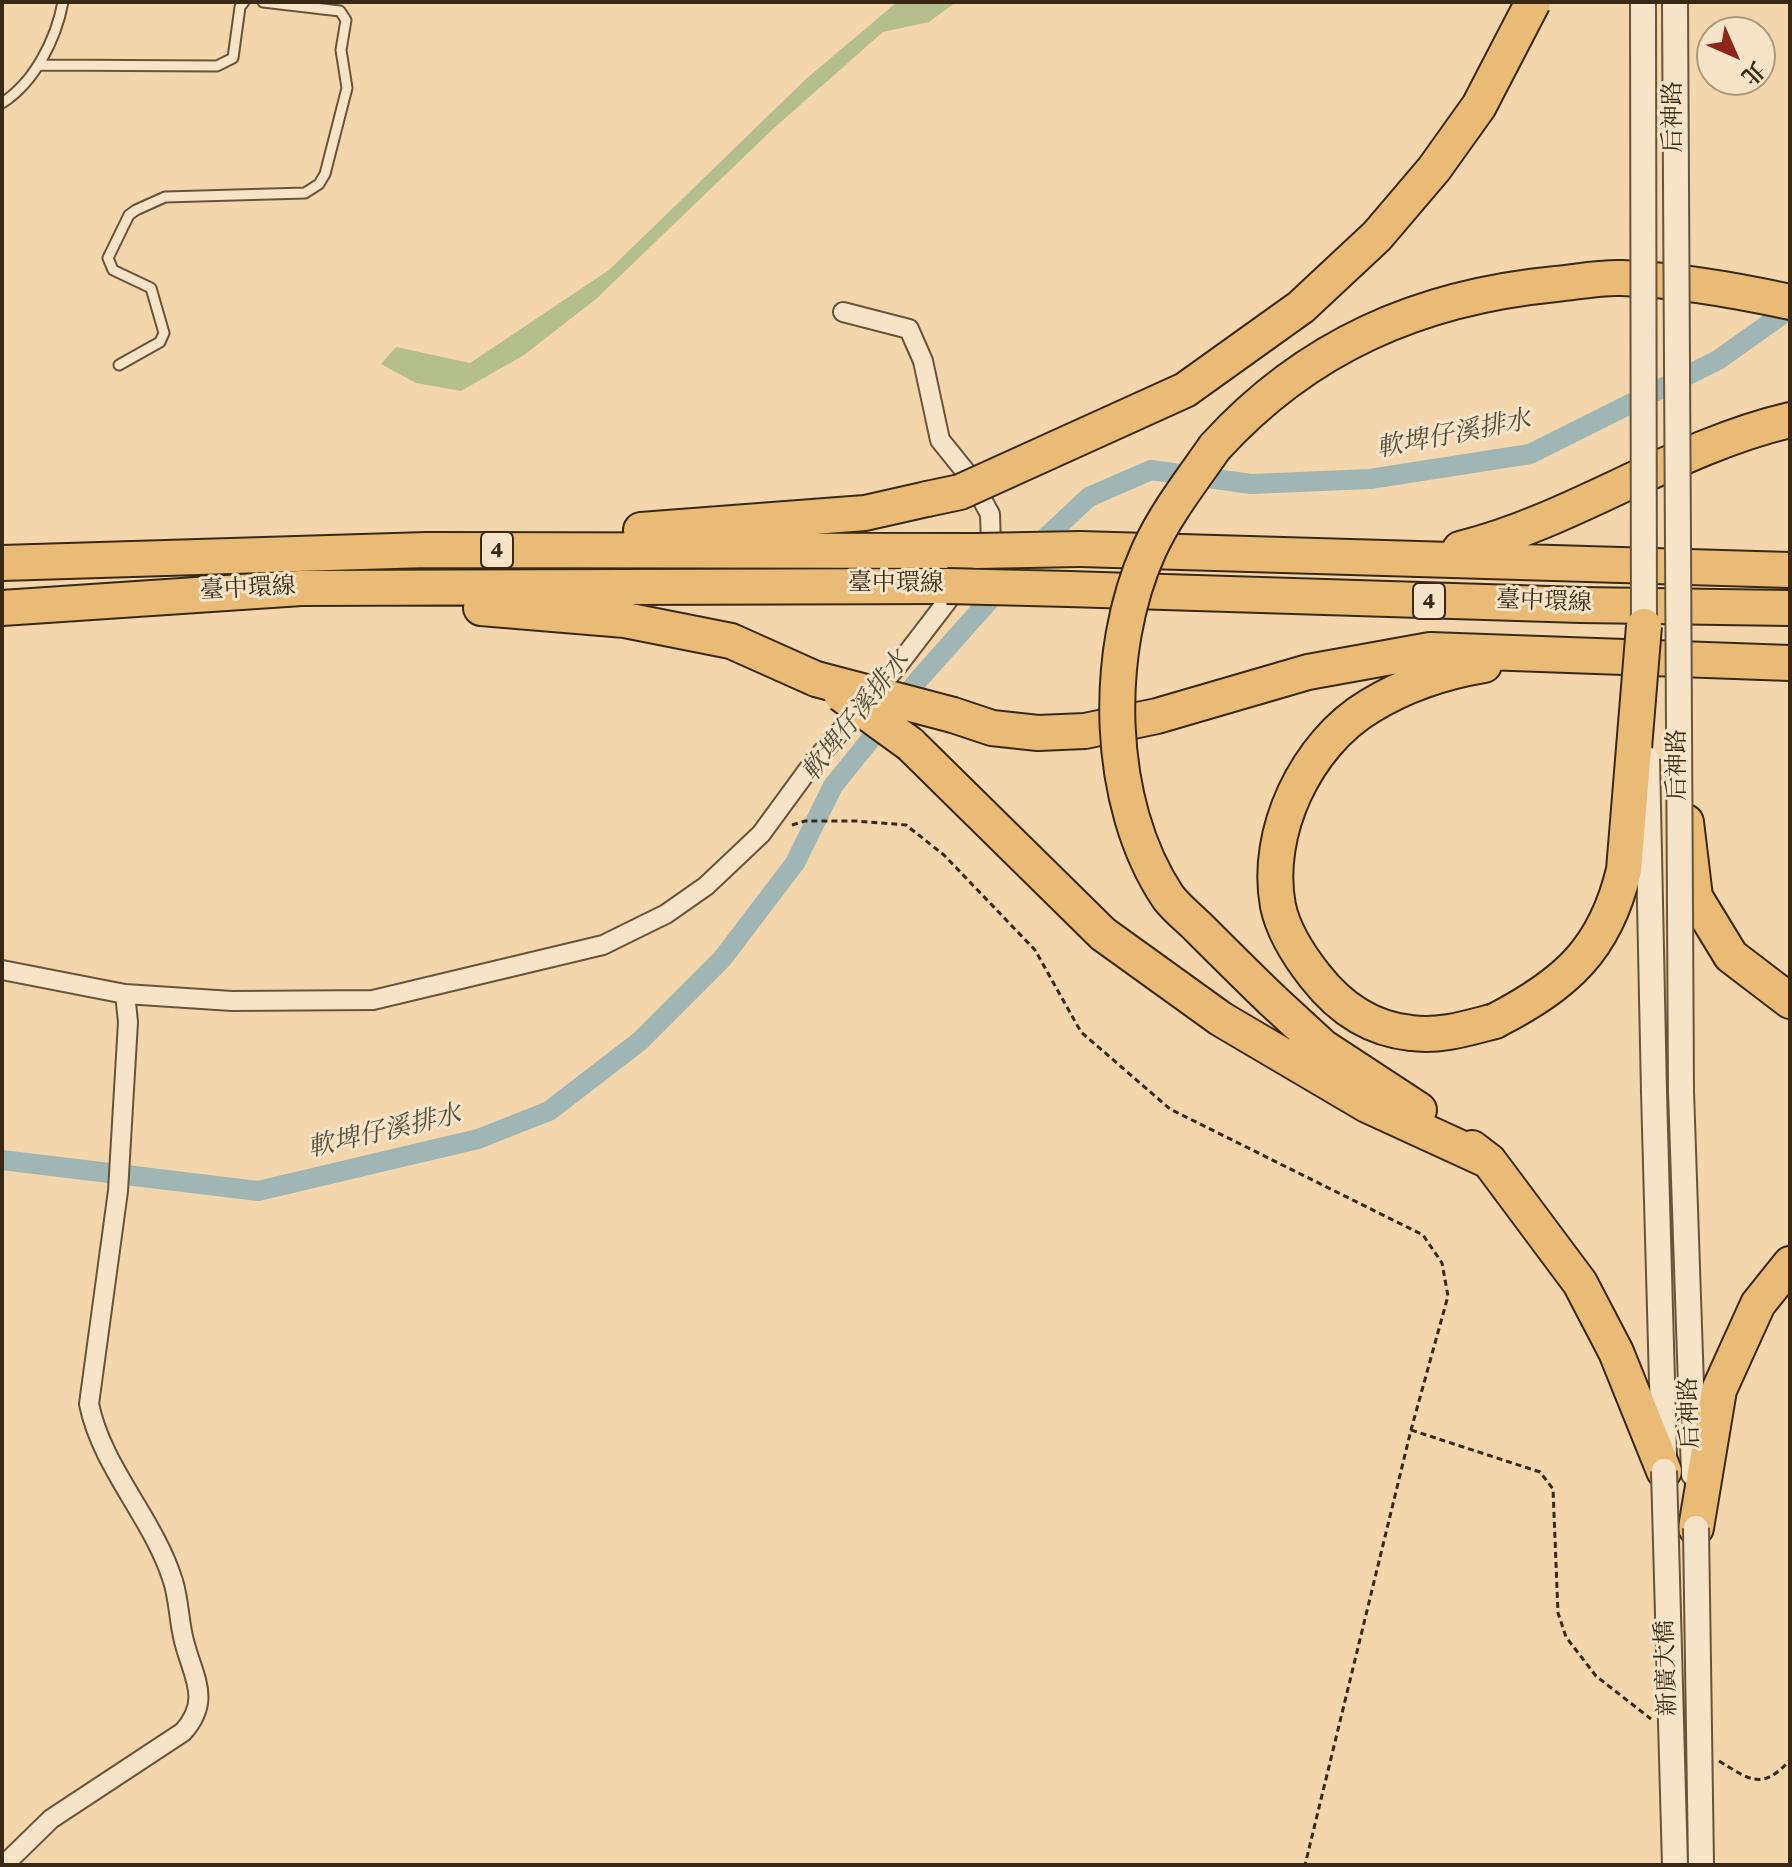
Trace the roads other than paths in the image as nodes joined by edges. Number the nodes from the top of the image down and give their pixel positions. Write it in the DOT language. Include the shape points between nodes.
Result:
graph roads {
  1 [pos="63,2"];
  2 [pos="244,2"];
  3 [pos="263,2"];
  4 [pos="1533,2"];
  5 [pos="1643,2"];
  6 [pos="1675,2"];
  7 [pos="39,65"];
  8 [pos="2,103"];
  9 [pos="1790,302"];
  10 [pos="843,312"];
  11 [pos="119,365"];
  12 [pos="1790,420"];
  13 [pos="427,550"];
  14 [pos="1417,557"];
  15 [pos="2,563"];
  16 [pos="1790,570"];
  17 [pos="153,597"];
  18 [pos="2,608"];
  19 [pos="1790,608"];
  20 [pos="1644,626"];
  21 [pos="1553,655"];
  22 [pos="1790,663"];
  23 [pos="816,679"];
  24 [pos="1680,760"];
  25 [pos="2,970"];
  26 [pos="125,994"];
  27 [pos="1790,1001"];
  28 [pos="1489,1161"];
  29 [pos="1790,1264"];
  30 [pos="1664,1471"];
  31 [pos="1696,1528"];
  32 [pos="4,1865"];
  33 [pos="1675,1865"];
  34 [pos="1701,1865"];
  1 -- 7 [label="lane" via="59,25"];
  2 -- 7 [label="lane" via="229,63"];
  3 -- 11 [label="lane" via="340,11 346,20 341,50 347,88 325,174 305,193 165,197 129,215 109,250 109,263 151,288 164,333 160,342"];
  4 -- 13 [label="highway, bridge" via="1479,106 1377,236 1301,307 1185,390 960,492 865,513"];
  5 -- 20 [label="street, 后神路, bridge"];
  6 -- 24 [label="street, 后神路, bridge"];
  7 -- 8 [label="lane"];
  9 -- 28 [label="highway, bridge" via="1728,289 1620,278 1526,287 1391,321 1336,348 1248,411 1215,447 1149,551 1120,660 1117,708 1133,825 1169,898 1323,1047"];
  10 -- 26 [label="street" via="909,329 923,361 940,440 990,514 991,544 761,834 706,886 666,914 603,945 373,1000 232,1001"];
  12 -- 14 [label="highway" via="1705,448 1511,536"];
  13 -- 14 [label="highway, 臺中環線 / 4, bridge" via="1080,549"];
  13 -- 15 [label="highway, 臺中環線 / 4"];
  14 -- 16 [label="highway, 臺中環線 / 4"];
  17 -- 18 [label="highway, 臺中環線 / 4"];
  17 -- 19 [label="highway, 臺中環線 / 4, bridge" via="301,588 947,586"];
  17 -- 23 [label="highway" via="514,609 625,620 731,641"];
  20 -- 21 [label="highway, bridge" via="1624,870 1617,900 1597,939 1569,975 1495,1021 1450,1033 1410,1033 1361,1020 1326,991 1301,957 1278,906 1277,845 1295,790 1327,743 1367,707 1416,681"];
  20 -- 30 [label="street, 后神路, bridge"];
  21 -- 22 [label="highway"];
  21 -- 23 [label="highway, bridge" via="1430,650 1371,658 1157,716 1085,731 1038,733 992,728"];
  23 -- 28 [label="highway, bridge" via="910,744 1103,934 1221,1019 1367,1105"];
  24 -- 27 [label="highway, bridge" via="1695,897 1731,956"];
  24 -- 31 [label="street, 后神路, bridge" via="1681,1091"];
  25 -- 26 [label="street"];
  26 -- 32 [label="street" via="118,1191 89,1404 98,1436 173,1580 201,1699 183,1732 51,1819"];
  28 -- 30 [label="highway" via="1580,1283 1616,1352"];
  29 -- 31 [label="highway" via="1758,1304 1719,1390"];
  30 -- 33 [label="street, 新廣大橋, bridge"];
  31 -- 34 [label="street, 新廣大橋, bridge"];
}
